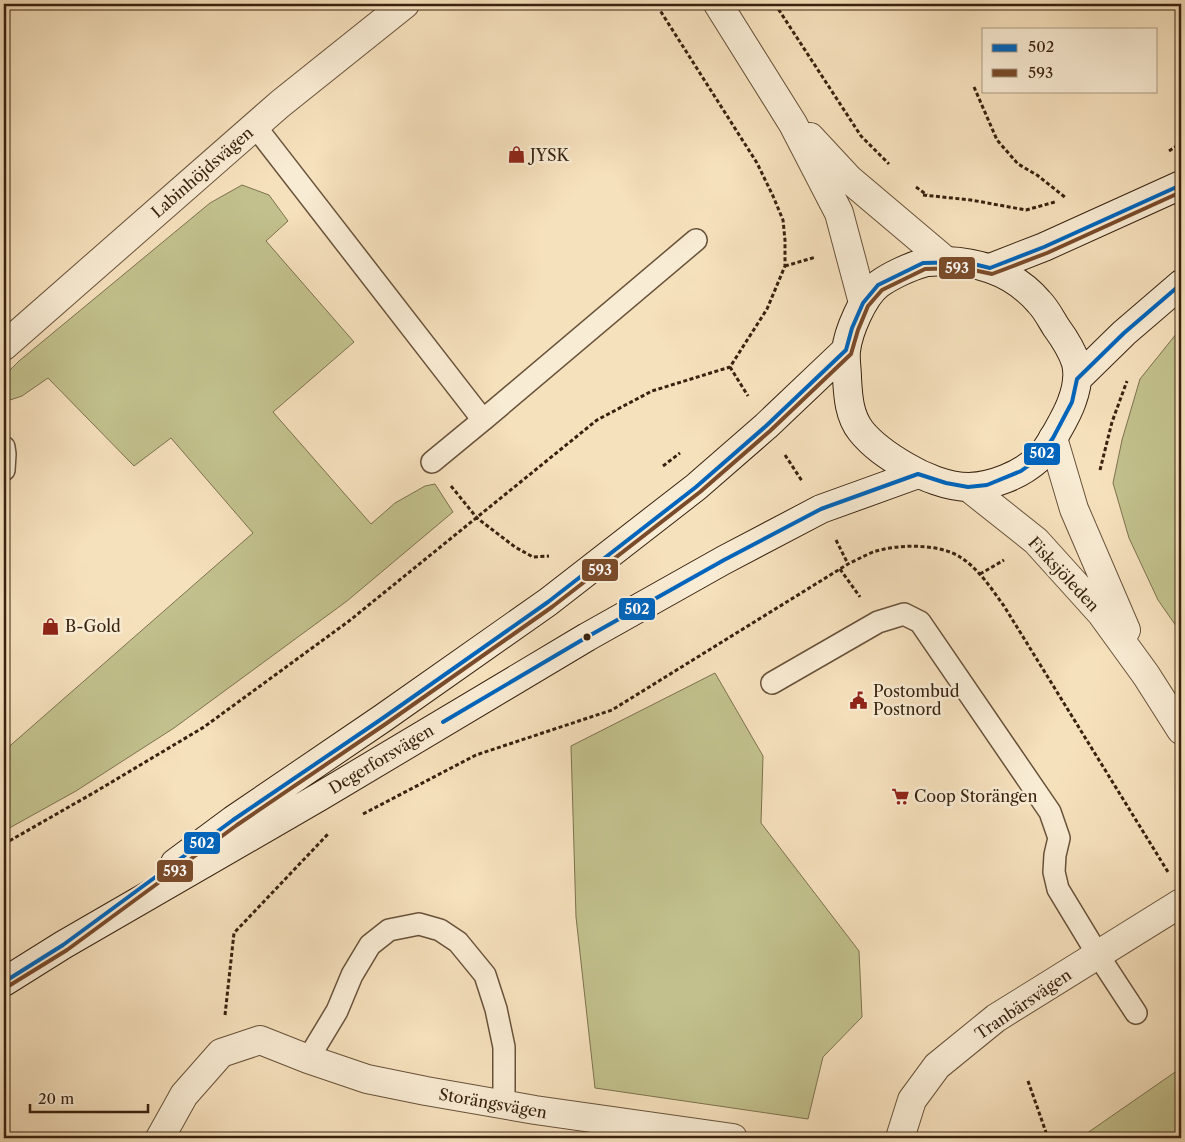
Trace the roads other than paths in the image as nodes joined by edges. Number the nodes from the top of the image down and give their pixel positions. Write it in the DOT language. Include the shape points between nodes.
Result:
graph roads {
  1 [pos="405,4"];
  2 [pos="718,4"];
  3 [pos="781,104"];
  4 [pos="255,126"];
  5 [pos="1181,185"];
  6 [pos="696,240"];
  7 [pos="946,261"];
  8 [pos="990,268"];
  9 [pos="1181,284"];
  10 [pos="863,303"];
  11 [pos="6,341"];
  12 [pos="846,350"];
  13 [pos="1077,379"];
  14 [pos="483,420"];
  15 [pos="1053,438"];
  16 [pos="4,447"];
  17 [pos="432,462"];
  18 [pos="4,470"];
  19 [pos="918,474"];
  20 [pos="968,487"];
  21 [pos="1146,675"];
  22 [pos="772,683"];
  23 [pos="1181,730"];
  24 [pos="1181,903"];
  25 [pos="63,945"];
  26 [pos="1098,955"];
  27 [pos="4,982"];
  28 [pos="1136,1012"];
  29 [pos="308,1059"];
  30 [pos="504,1105"];
  31 [pos="160,1138"];
  32 [pos="733,1138"];
  33 [pos="900,1138"];
  1 -- 4 [label="main road, Labinhöjdsvägen"];
  2 -- 3 [label="main road"];
  3 -- 7 [label="main road" via="849,179"];
  3 -- 10 [label="main road" via="839,213"];
  4 -- 11 [label="main road, Labinhöjdsvägen"];
  4 -- 14 [label="lane"];
  5 -- 8 [label="main road"];
  6 -- 14 [label="lane"];
  7 -- 8 [label="main road"];
  7 -- 10 [label="main road" via="923,263 901,272 878,285"];
  8 -- 13 [label="main road" via="1026,289 1040,303 1067,343 1076,364"];
  9 -- 13 [label="main road"];
  10 -- 12 [label="main road"];
  12 -- 19 [label="main road" via="848,402 860,430 882,452"];
  12 -- 25 [label="main road, Degerforsvägen" via="696,487 548,602 233,820"];
  13 -- 15 [label="main road" via="1072,402"];
  14 -- 17 [label="lane"];
  15 -- 20 [label="main road" via="1039,458 1022,471 986,485"];
  15 -- 21 [label="main road, Fisksjöleden" via="1074,509"];
  16 -- 18 [label="lane"];
  19 -- 20 [label="main road"];
  19 -- 25 [label="main road, Degerforsvägen" via="820,509 724,560"];
  20 -- 21 [label="main road, Fisksjöleden" via="1036,541 1101,613"];
  21 -- 23 [label="main road, Fisksjöleden"];
  22 -- 26 [label="lane" via="878,622 904,614 920,622 1050,812 1059,838 1054,872 1058,889"];
  24 -- 26 [label="main road, Tranbärsvägen"];
  25 -- 27 [label="main road, Degerforsvägen"];
  26 -- 28 [label="lane"];
  26 -- 33 [label="main road, Tranbärsvägen" via="996,1018 937,1066 912,1100"];
  29 -- 30 [label="main road, Storängsvägen" via="367,1079"];
  29 -- 30 [label="lane" via="370,945 389,930 419,924 440,930 458,942 485,975 504,1047"];
  29 -- 31 [label="main road, Storängsvägen" via="260,1040 221,1053 184,1095"];
  30 -- 32 [label="main road, Storängsvägen"];
}
